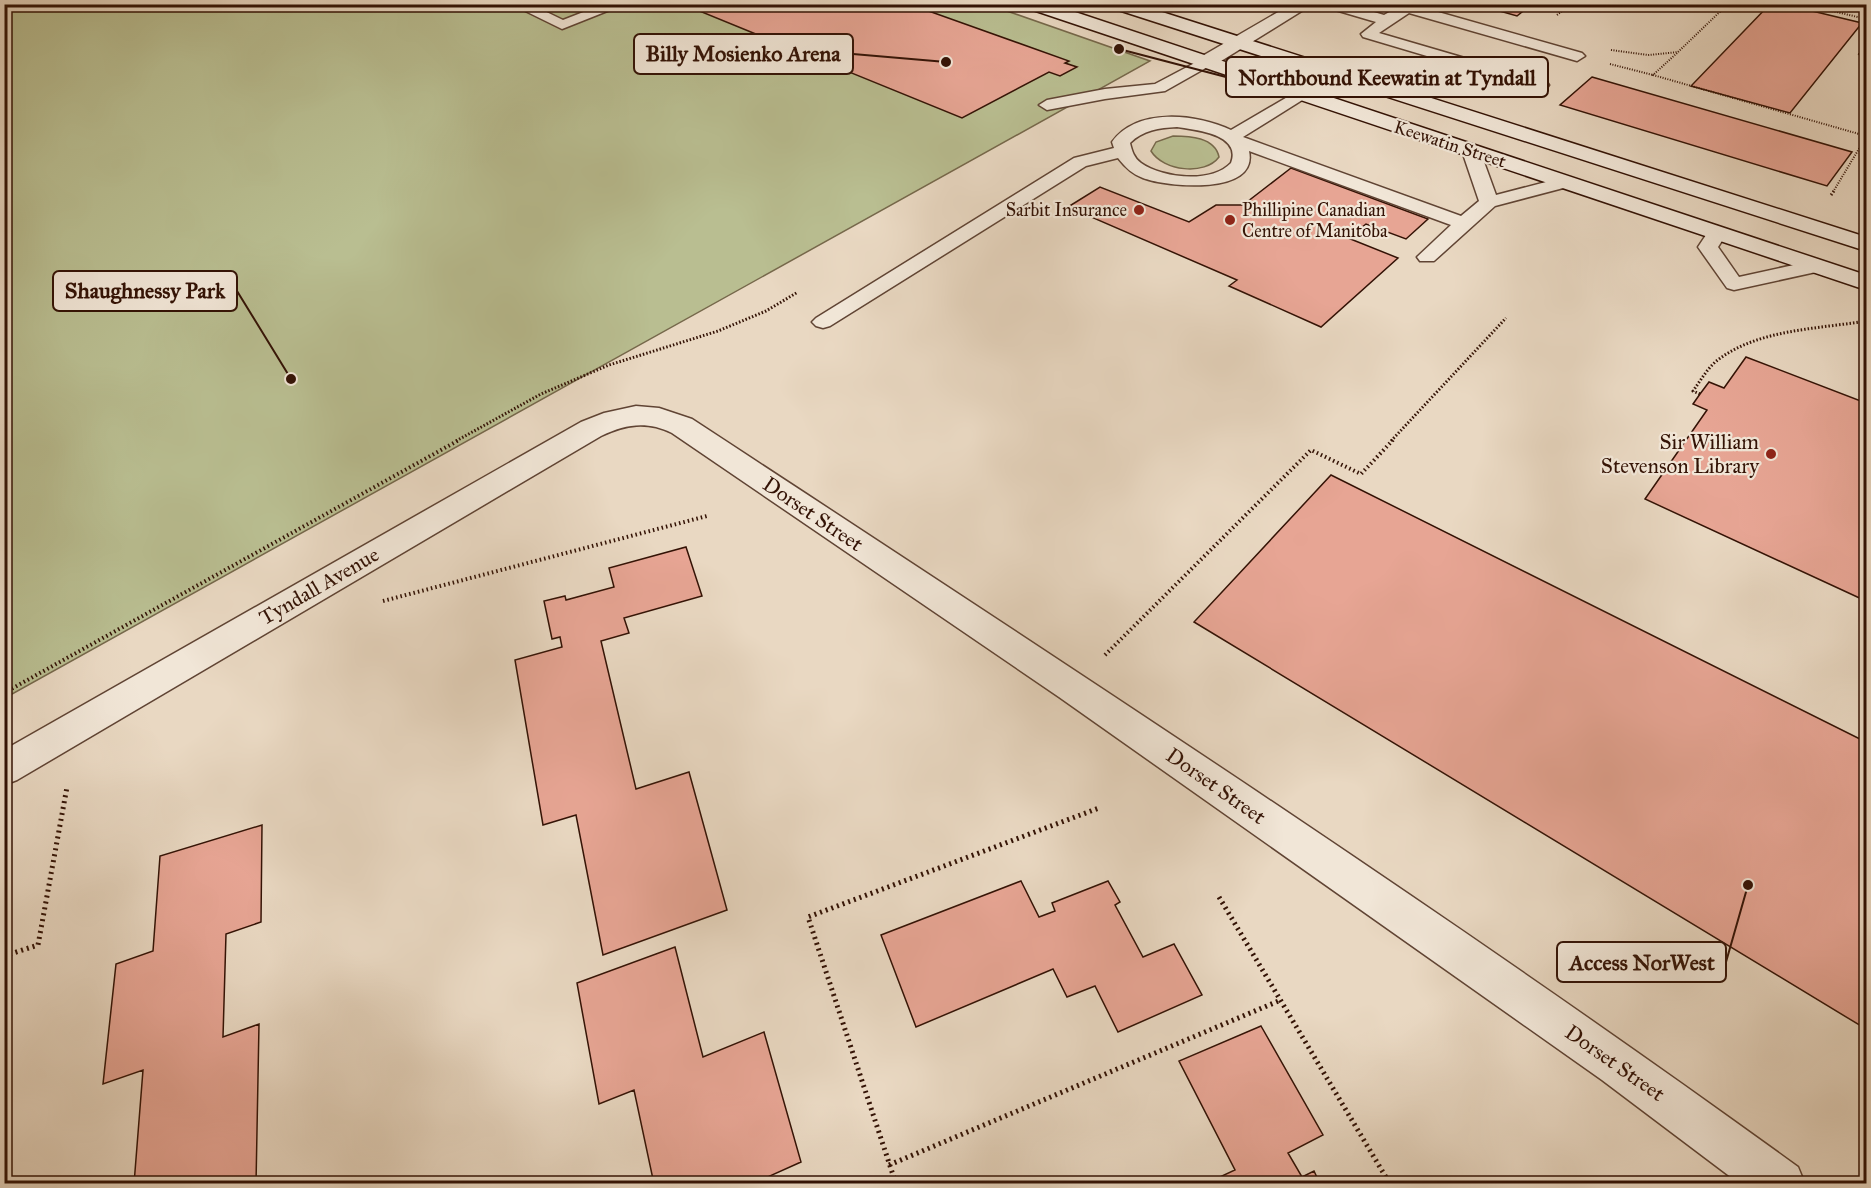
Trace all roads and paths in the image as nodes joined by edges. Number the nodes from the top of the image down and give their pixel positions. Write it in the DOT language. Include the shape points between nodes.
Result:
graph roads {
  1 [pos="518,4"];
  2 [pos="618,4"];
  3 [pos="1033,4"];
  4 [pos="1118,4"];
  5 [pos="1305,4"];
  6 [pos="1330,4"];
  7 [pos="1803,4"];
  8 [pos="1386,20"];
  9 [pos="1866,20"];
  10 [pos="1238,43"];
  11 [pos="1678,52"];
  12 [pos="1858,54"];
  13 [pos="1578,56"];
  14 [pos="1866,56"];
  15 [pos="1206,62"];
  16 [pos="1602,62"];
  17 [pos="1653,75"];
  18 [pos="1541,85"];
  19 [pos="1301,94"];
  20 [pos="1047,105"];
  21 [pos="1866,136"];
  22 [pos="1230,138"];
  23 [pos="1471,151"];
  24 [pos="1121,152"];
  25 [pos="1565,182"];
  26 [pos="1840,198"];
  27 [pos="1489,202"];
  28 [pos="1464,223"];
  29 [pos="1717,233"];
  30 [pos="1866,244"];
  31 [pos="1427,257"];
  32 [pos="1816,266"];
  33 [pos="1866,283"];
  34 [pos="1506,318"];
  35 [pos="1866,321"];
  36 [pos="824,322"];
  37 [pos="541,394"];
  38 [pos="1700,394"];
  39 [pos="638,414"];
  40 [pos="707,516"];
  41 [pos="382,601"];
  42 [pos="1072,687"];
  43 [pos="4,693"];
  44 [pos="4,769"];
  45 [pos="67,787"];
  46 [pos="1099,808"];
  47 [pos="1219,897"];
  48 [pos="7,955"];
  49 [pos="4,982"];
  50 [pos="1281,1000"];
  51 [pos="889,1164"];
  52 [pos="896,1184"];
  53 [pos="1390,1184"];
  54 [pos="1780,1184"];
  1 -- 2 [label="lane" via="562,25"];
  3 -- 15 [label="main road, Keewatin Street"];
  4 -- 10 [label="main road, Keewatin Street"];
  5 -- 10 [label="main road"];
  6 -- 8 [label="lane"];
  7 -- 9 [label="path"];
  8 -- 13 [label="lane" via="1407,8"];
  8 -- 18 [label="lane" via="1368,34"];
  10 -- 15 [label="main road"];
  10 -- 30 [label="main road, Keewatin Street"];
  11 -- 17 [label="path"];
  12 -- 14 [label="path"];
  15 -- 19 [label="main road, Keewatin Street"];
  15 -- 20 [label="lane" via="1159,88"];
  16 -- 17 [label="path"];
  17 -- 21 [label="path"];
  19 -- 22 [label="lane"];
  19 -- 23 [label="main road, Keewatin Street"];
  21 -- 26 [label="path" via="1831,195"];
  22 -- 24 [label="lane" via="1197,125 1158,123 1128,134 1121,142"];
  22 -- 24 [label="lane" via="1243,156 1240,165 1230,172 1197,181 1140,170"];
  22 -- 28 [label="lane"];
  23 -- 25 [label="main road, Keewatin Street"];
  23 -- 27 [label="lane"];
  24 -- 36 [label="lane" via="1080,162"];
  25 -- 27 [label="lane"];
  25 -- 29 [label="main road, Keewatin Street"];
  27 -- 28 [label="lane"];
  28 -- 31 [label="lane"];
  29 -- 32 [label="main road, Keewatin Street"];
  29 -- 32 [label="lane" via="1708,248 1734,284"];
  32 -- 33 [label="main road, Keewatin Street"];
  34 -- 42 [label="path" via="1361,474 1311,450"];
  35 -- 38 [label="path" via="1764,338 1735,350 1718,360 1693,391"];
  37 -- 43 [label="path"];
  39 -- 42 [label="main road, Dorset Street" via="682,426"];
  39 -- 44 [label="main road, Tyndall Avenue" via="612,419 591,429"];
  40 -- 41 [label="path"];
  42 -- 54 [label="main road, Dorset Street" via="1618,1064"];
  45 -- 48 [label="path" via="38,945"];
  46 -- 51 [label="path" via="808,917"];
  47 -- 50 [label="path"];
  48 -- 49 [label="path"];
  50 -- 51 [label="path"];
  50 -- 53 [label="path"];
  51 -- 52 [label="path"];
}
